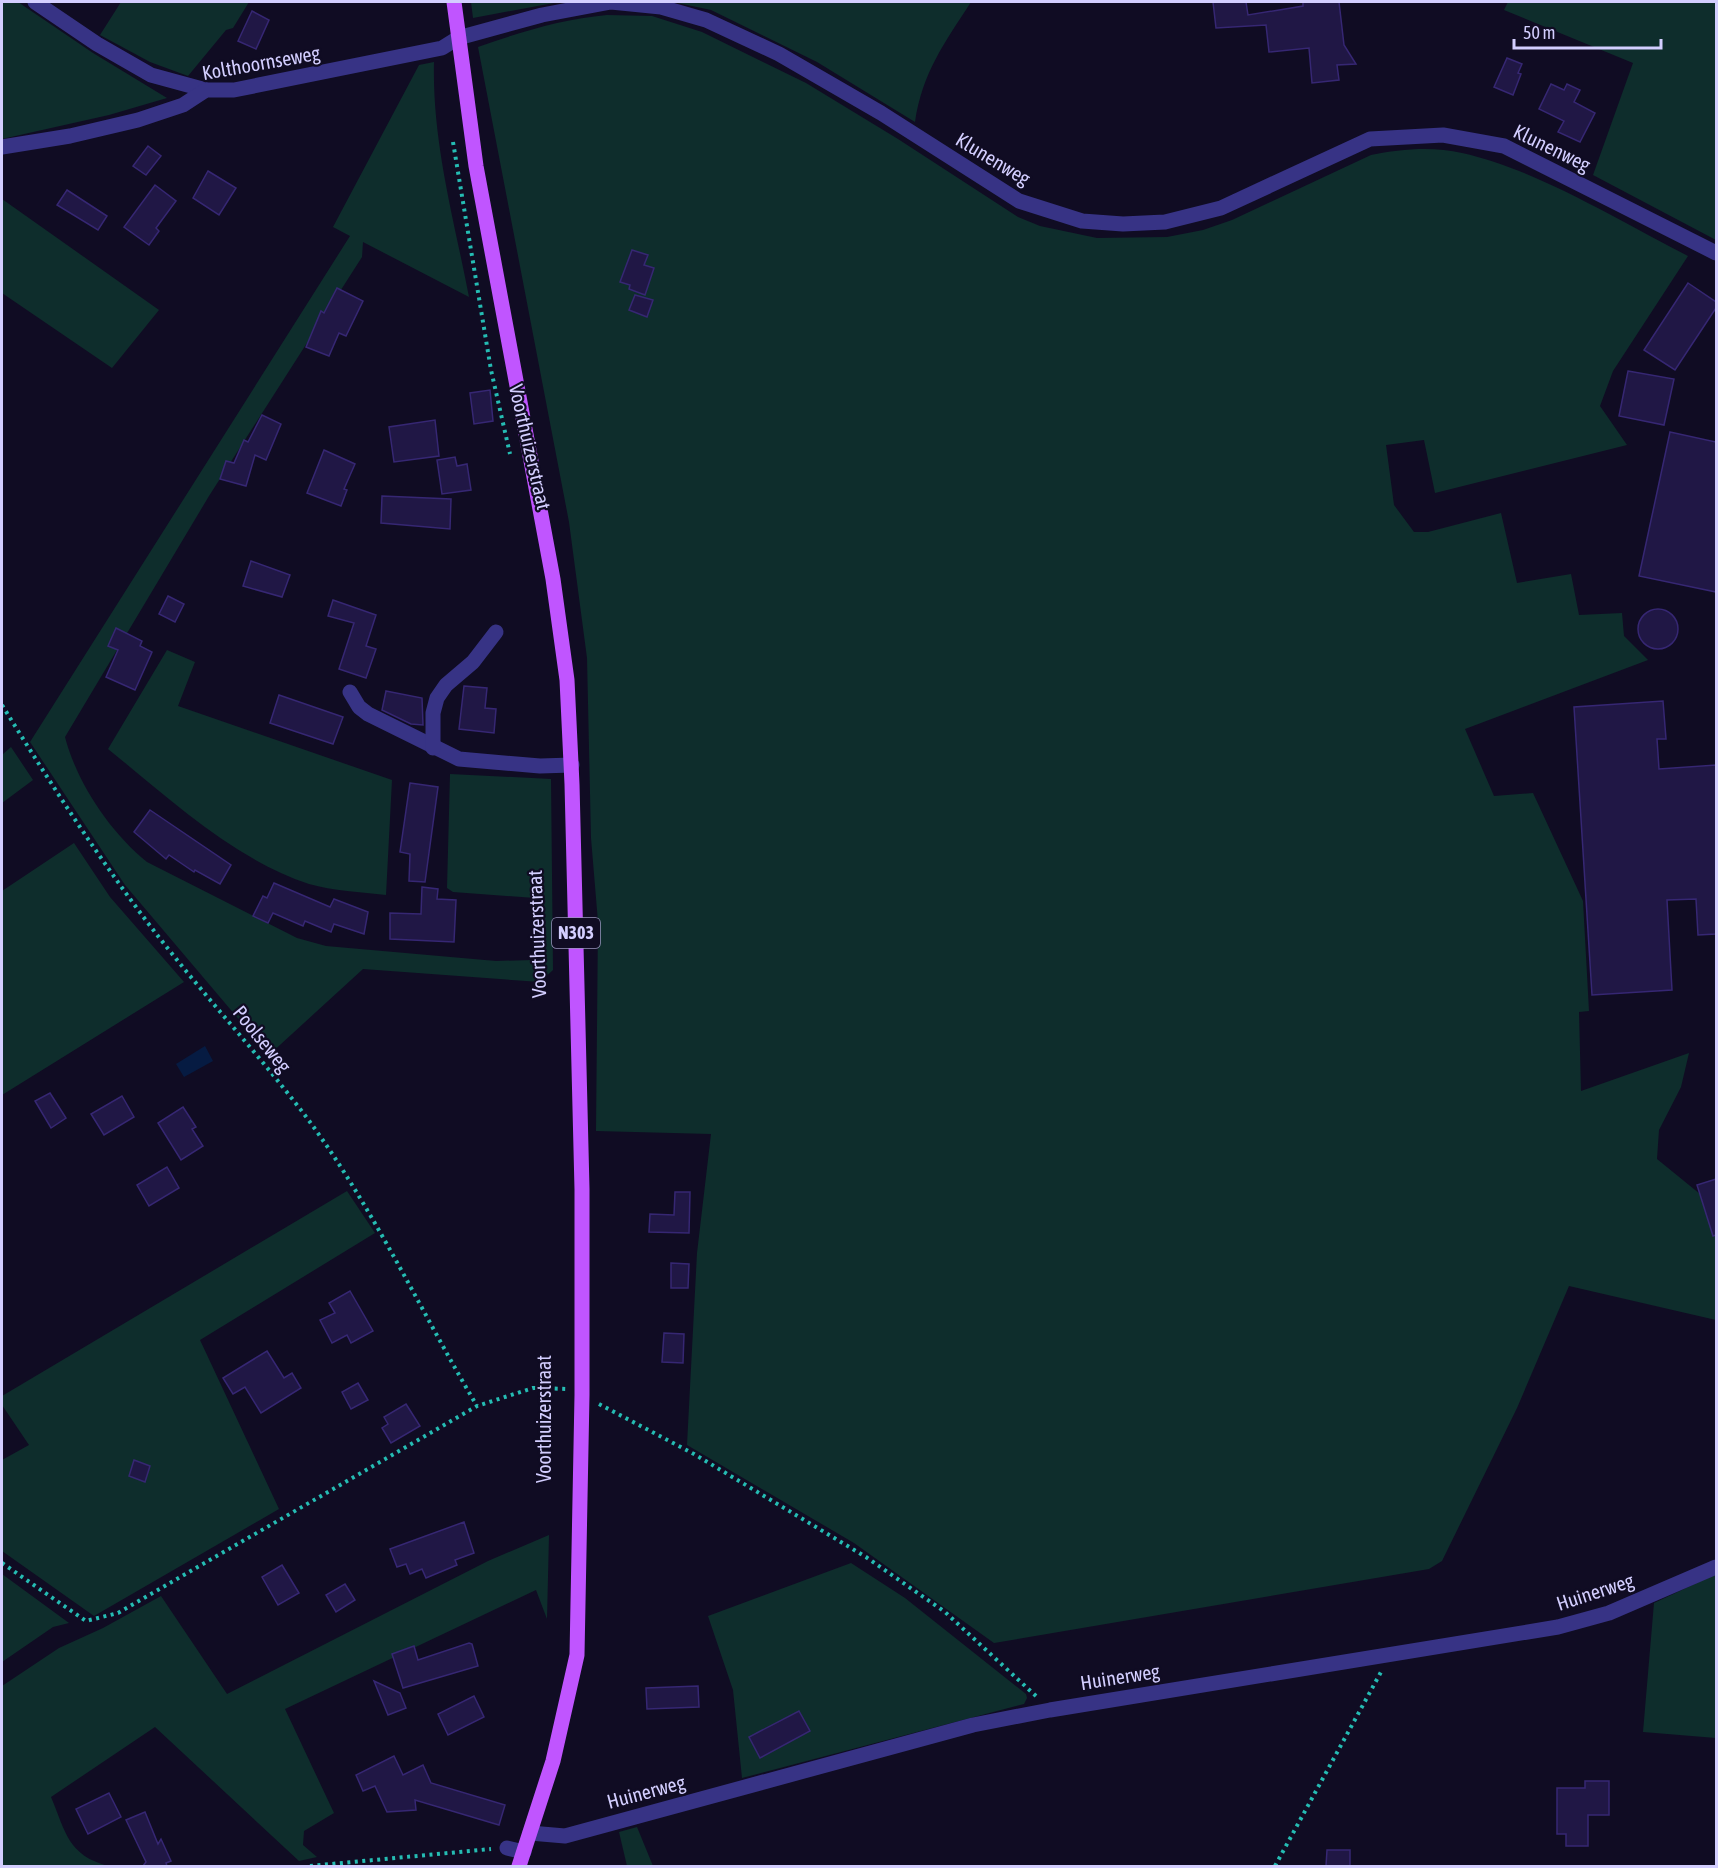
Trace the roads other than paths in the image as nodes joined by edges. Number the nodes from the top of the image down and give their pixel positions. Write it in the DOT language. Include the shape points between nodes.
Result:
graph roads {
  1 [pos="35,2"];
  2 [pos="454,2"];
  3 [pos="611,2"];
  4 [pos="458,38"];
  5 [pos="206,90"];
  6 [pos="2,147"];
  7 [pos="1716,253"];
  8 [pos="496,632"];
  9 [pos="350,692"];
  10 [pos="433,747"];
  11 [pos="572,765"];
  12 [pos="1716,1567"];
  13 [pos="530,1833"];
  14 [pos="507,1848"];
  15 [pos="521,1859"];
  1 -- 5 [label="street" via="151,75"];
  2 -- 4 [label="main road, Voorthuizerstraat / N303"];
  3 -- 4 [label="street, Klunenweg" via="542,15"];
  3 -- 7 [label="street, Klunenweg" via="660,7 706,20 779,54 1019,201 1083,221 1165,222 1221,208 1370,139 1443,135 1504,146"];
  4 -- 5 [label="street, Kolthoornseweg" via="442,48 318,75 234,90"];
  4 -- 11 [label="main road, Voorthuizerstraat / N303" via="476,166 553,579 567,680"];
  5 -- 6 [label="street, Kolthoornseweg" via="183,105 138,120"];
  8 -- 10 [label="street" via="437,698"];
  9 -- 10 [label="street" via="368,714"];
  10 -- 11 [label="street" via="459,759"];
  11 -- 13 [label="main road, Voorthuizerstraat / N303" via="582,1189 577,1654 553,1761"];
  12 -- 13 [label="street, Huinerweg" via="1609,1612 1558,1627 973,1725 565,1836"];
  13 -- 15 [label="main road, Voorthuizerstraat / N303"];
  14 -- 15 [label="street"];
}
